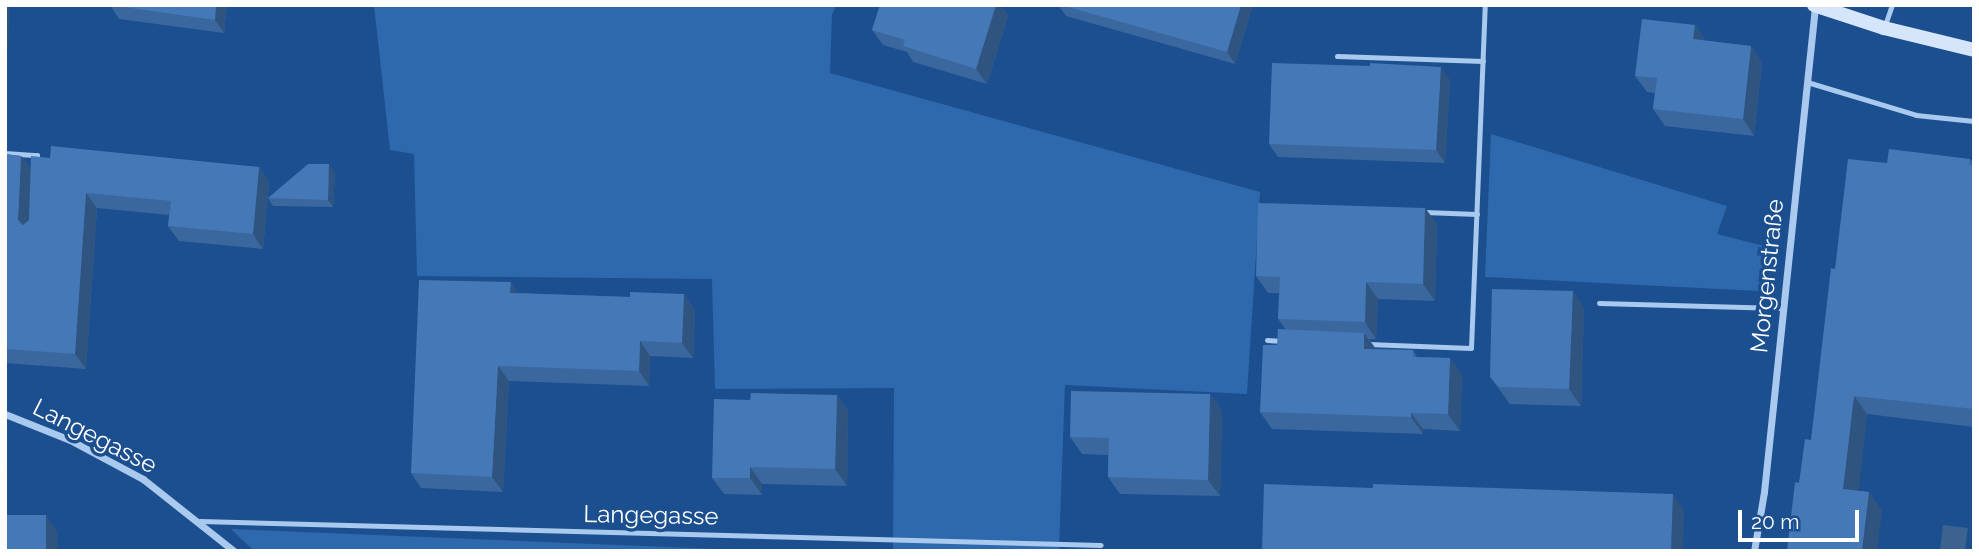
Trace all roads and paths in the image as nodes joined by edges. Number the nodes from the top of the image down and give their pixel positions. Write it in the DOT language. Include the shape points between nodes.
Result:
graph roads {
  1 [pos="1485,5"];
  2 [pos="1815,5"];
  3 [pos="1892,5"];
  4 [pos="1884,28"];
  5 [pos="1974,50"];
  6 [pos="1337,56"];
  7 [pos="1483,61"];
  8 [pos="1807,82"];
  9 [pos="1974,121"];
  10 [pos="5,153"];
  11 [pos="37,168"];
  12 [pos="1412,211"];
  13 [pos="1477,214"];
  14 [pos="1599,303"];
  15 [pos="1783,308"];
  16 [pos="1267,340"];
  17 [pos="1294,341"];
  18 [pos="1362,344"];
  19 [pos="5,414"];
  20 [pos="200,521"];
  21 [pos="1101,545"];
  22 [pos="234,551"];
  23 [pos="1754,551"];
  1 -- 7 [label="lane"];
  2 -- 4 [label="main road"];
  2 -- 8 [label="street, Morgenstraße"];
  3 -- 4 [label="lane"];
  4 -- 5 [label="main road"];
  6 -- 7 [label="lane"];
  7 -- 13 [label="lane"];
  8 -- 9 [label="lane" via="1916,115"];
  8 -- 15 [label="street, Morgenstraße"];
  10 -- 11 [label="lane" via="37,155"];
  12 -- 13 [label="lane"];
  13 -- 18 [label="lane" via="1471,348"];
  14 -- 15 [label="lane"];
  15 -- 23 [label="street, Morgenstraße"];
  16 -- 17 [label="lane"];
  19 -- 20 [label="street, Langegasse" via="70,440 143,479"];
  20 -- 21 [label="lane, Langegasse"];
  20 -- 22 [label="street, Langegasse"];
}
